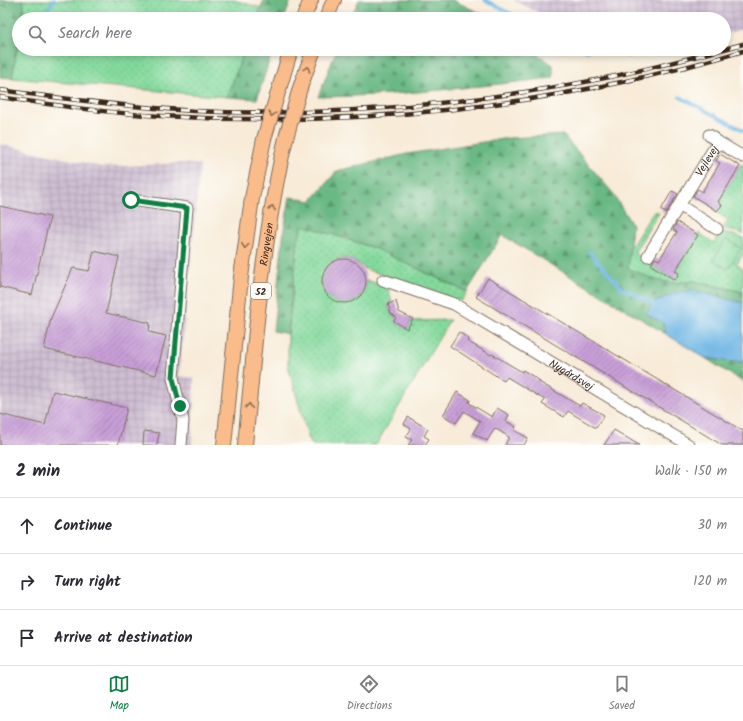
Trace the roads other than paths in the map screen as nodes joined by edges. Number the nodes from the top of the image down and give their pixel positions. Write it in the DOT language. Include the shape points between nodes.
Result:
graph roads {
  1 [pos="311,0"];
  2 [pos="334,0"];
  3 [pos="306,12"];
  4 [pos="329,12"];
  5 [pos="289,56"];
  6 [pos="311,56"];
  7 [pos="709,135"];
  8 [pos="718,142"];
  9 [pos="743,157"];
  10 [pos="131,200"];
  11 [pos="679,205"];
  12 [pos="717,229"];
  13 [pos="648,256"];
  14 [pos="384,280"];
  15 [pos="181,445"];
  16 [pos="224,445"];
  17 [pos="245,445"];
  18 [pos="689,445"];
  1 -- 3 [label="main road"];
  2 -- 4 [label="main road"];
  5 -- 16 [label="main road, Ringvejen / 52, one-way, bridge" via="264,139 252,198 241,277"];
  17 -- 6 [label="main road, Ringvejen / 52, one-way, bridge" via="269,225 286,138"];
  7 -- 8 [label="street"];
  8 -- 9 [label="street, Vejlevej"];
  8 -- 11 [label="street, Vejlevej"];
  10 -- 15 [label="street" via="187,208 173,378 182,420"];
  11 -- 12 [label="street"];
  11 -- 13 [label="street, Vejlevej"];
  14 -- 18 [label="street, Nygårdsvej" via="454,304"];
}
